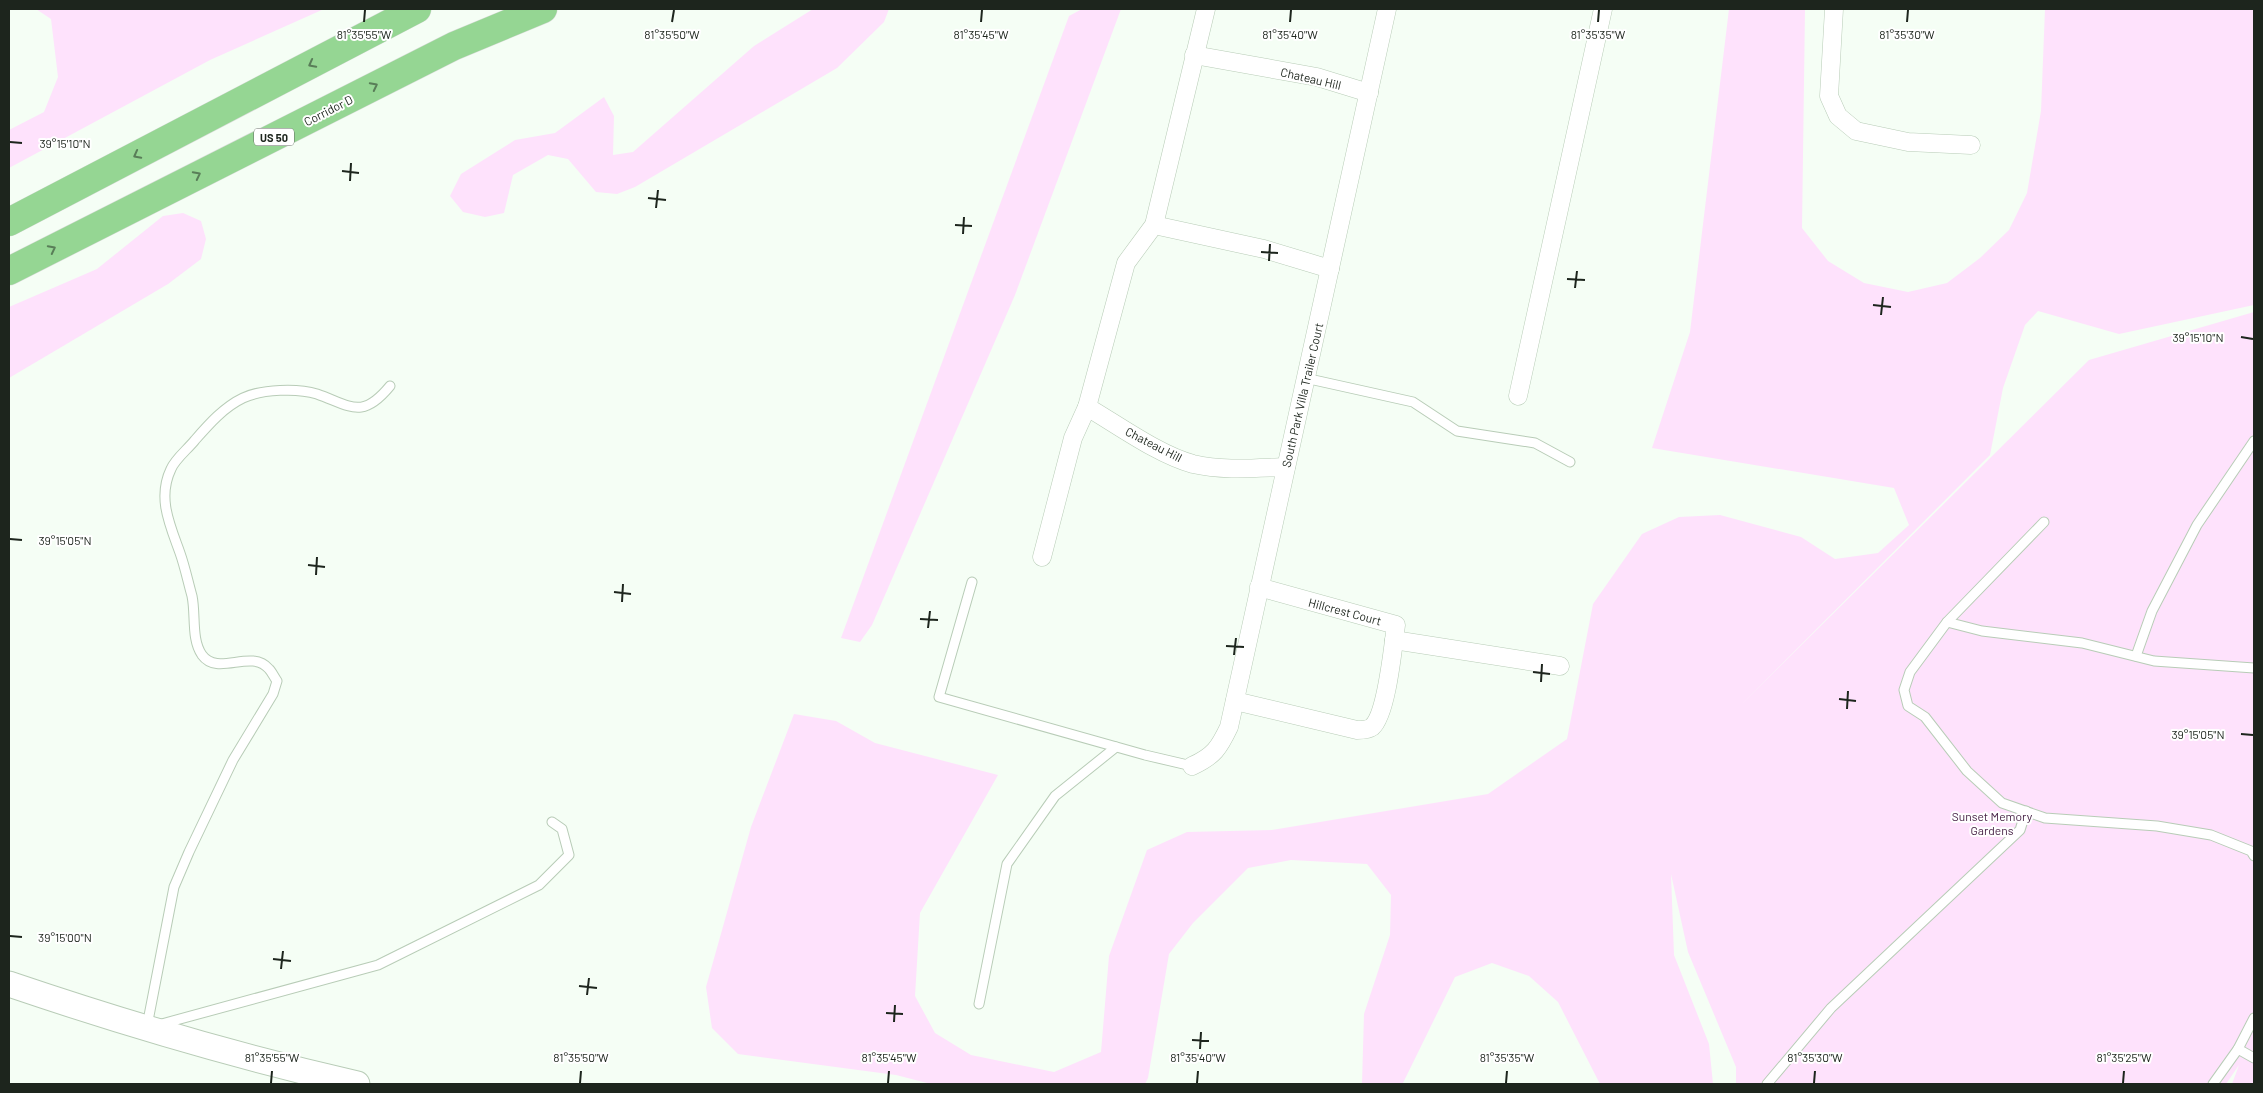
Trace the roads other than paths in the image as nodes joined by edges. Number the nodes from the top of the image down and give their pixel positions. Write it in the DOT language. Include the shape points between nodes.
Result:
graph roads {
  1 [pos="417,9"];
  2 [pos="543,9"];
  3 [pos="1206,9"];
  4 [pos="1387,9"];
  5 [pos="1603,9"];
  6 [pos="1834,9"];
  7 [pos="1194,55"];
  8 [pos="1369,93"];
  9 [pos="1970,145"];
  10 [pos="9,222"];
  11 [pos="1154,225"];
  12 [pos="1330,268"];
  13 [pos="9,271"];
  14 [pos="1305,378"];
  15 [pos="390,386"];
  16 [pos="1518,396"];
  17 [pos="1087,407"];
  18 [pos="2254,441"];
  19 [pos="1570,462"];
  20 [pos="1286,467"];
  21 [pos="2044,522"];
  22 [pos="1042,557"];
  23 [pos="972,582"];
  24 [pos="1259,587"];
  25 [pos="1947,622"];
  26 [pos="1394,640"];
  27 [pos="2136,656"];
  28 [pos="1560,666"];
  29 [pos="2254,668"];
  30 [pos="1235,701"];
  31 [pos="1116,747"];
  32 [pos="1192,766"];
  33 [pos="2026,811"];
  34 [pos="552,822"];
  35 [pos="2253,852"];
  36 [pos="9,984"];
  37 [pos="978,1004"];
  38 [pos="2254,1018"];
  39 [pos="146,1029"];
  40 [pos="2238,1049"];
  41 [pos="2254,1058"];
  42 [pos="357,1084"];
  43 [pos="1767,1084"];
  44 [pos="2213,1084"];
  1 -- 10 [label="highway, one-way"];
  13 -- 2 [label="highway, Corridor D / US 50, one-way" via="454,46"];
  3 -- 7 [label="street"];
  4 -- 8 [label="street, South Park Villa Trailer Court"];
  5 -- 16 [label="street"];
  6 -- 9 [label="street" via="1829,96 1838,116 1856,131 1908,142"];
  7 -- 8 [label="street, Chateau Hill" via="1317,77"];
  7 -- 11 [label="street"];
  8 -- 12 [label="street, South Park Villa Trailer Court"];
  11 -- 12 [label="street" via="1264,248"];
  11 -- 17 [label="street" via="1126,263"];
  12 -- 14 [label="street, South Park Villa Trailer Court"];
  14 -- 19 [label="lane" via="1413,402 1457,431 1535,443"];
  14 -- 20 [label="street, South Park Villa Trailer Court"];
  15 -- 39 [label="lane" via="378,400 350,408 306,393 270,390 243,398 216,417 171,468 165,491 166,516 189,587 197,641 203,656 218,665 244,660 259,662 277,681 273,694 233,760 174,887"];
  17 -- 20 [label="street, Chateau Hill" via="1154,447 1192,463 1229,470"];
  17 -- 22 [label="street" via="1074,438"];
  18 -- 27 [label="lane" via="2197,525 2152,610"];
  20 -- 24 [label="street, South Park Villa Trailer Court"];
  21 -- 25 [label="lane"];
  23 -- 31 [label="lane" via="939,697"];
  24 -- 26 [label="street, Hillcrest Court" via="1396,625"];
  24 -- 30 [label="street, South Park Villa Trailer Court"];
  25 -- 27 [label="lane" via="1982,631 2082,643"];
  25 -- 33 [label="lane" via="1910,672 1904,690 1908,706 1924,717 1967,771 2002,803"];
  26 -- 28 [label="street"];
  26 -- 30 [label="street" via="1386,690 1376,722 1370,728 1357,730"];
  27 -- 29 [label="lane" via="2154,661"];
  30 -- 32 [label="street, South Park Villa Trailer Court" via="1230,727 1220,748 1208,759"];
  31 -- 32 [label="lane"];
  31 -- 37 [label="lane" via="1055,796 1007,864"];
  33 -- 35 [label="lane" via="2045,818 2157,826 2211,835"];
  33 -- 43 [label="lane" via="2020,830 1831,1008"];
  34 -- 39 [label="lane" via="562,829 569,855 539,885 378,965"];
  36 -- 39 [label="main road"];
  38 -- 40 [label="lane"];
  39 -- 42 [label="main road" via="254,1060"];
  40 -- 41 [label="lane"];
  40 -- 44 [label="lane"];
}
